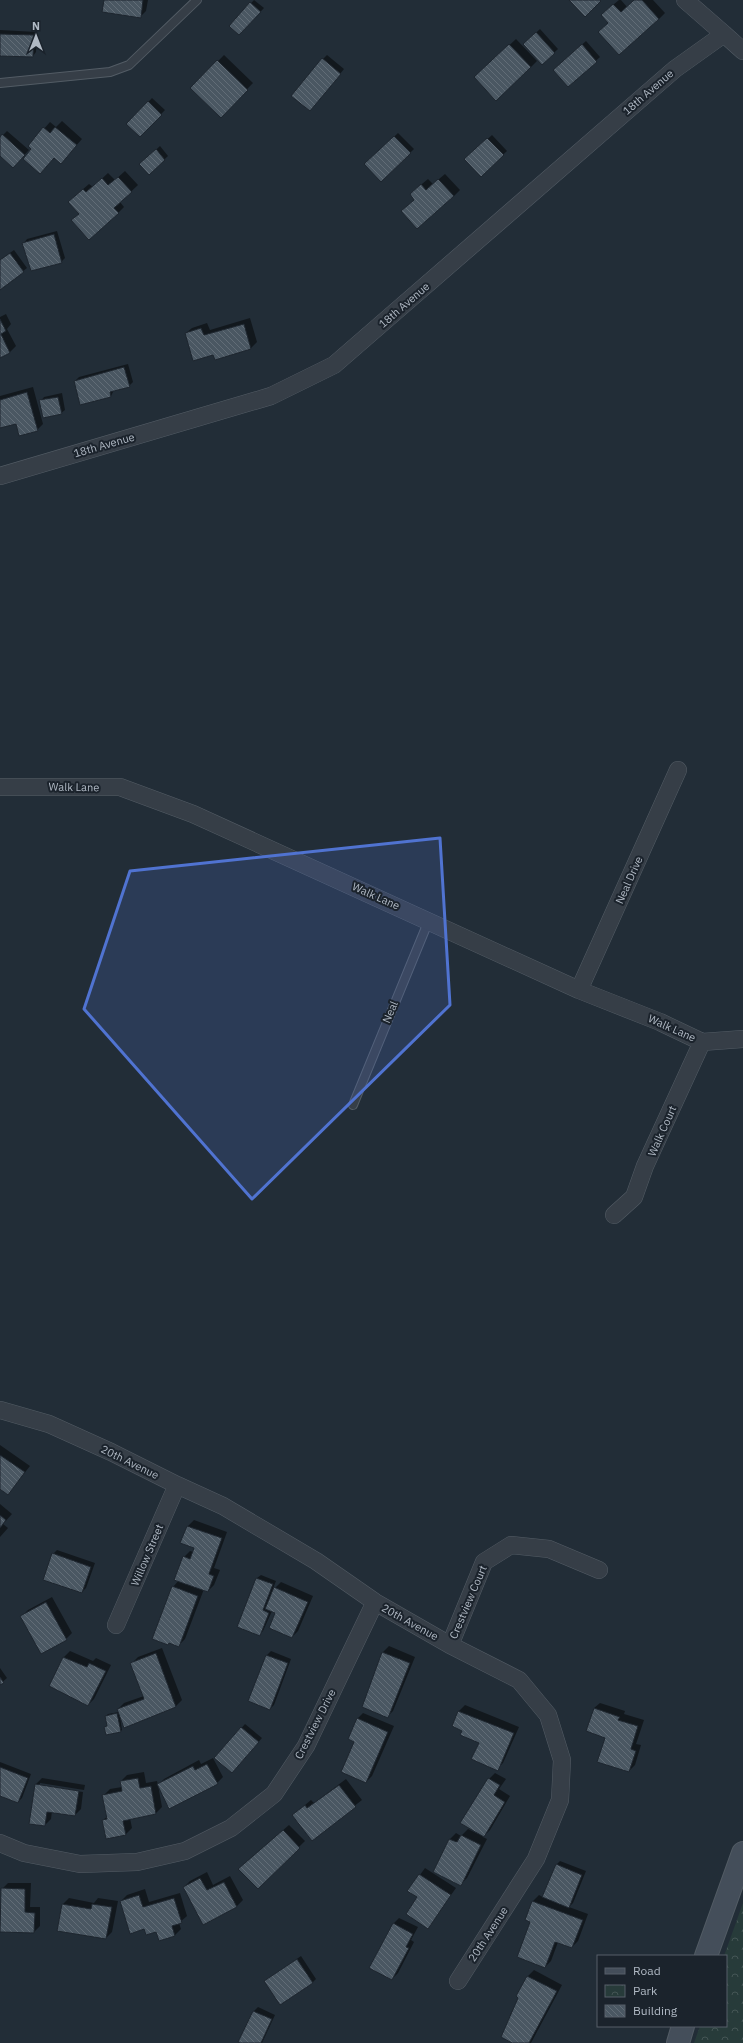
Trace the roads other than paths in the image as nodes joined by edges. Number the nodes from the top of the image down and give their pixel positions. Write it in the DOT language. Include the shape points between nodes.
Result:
graph roads {
  1 [pos="197,0"];
  2 [pos="685,0"];
  3 [pos="724,34"];
  4 [pos="743,51"];
  5 [pos="0,83"];
  6 [pos="0,476"];
  7 [pos="678,770"];
  8 [pos="0,787"];
  9 [pos="429,920"];
  10 [pos="579,990"];
  11 [pos="743,1039"];
  12 [pos="702,1042"];
  13 [pos="353,1105"];
  14 [pos="614,1215"];
  15 [pos="0,1410"];
  16 [pos="177,1485"];
  17 [pos="599,1570"];
  18 [pos="375,1602"];
  19 [pos="116,1625"];
  20 [pos="450,1645"];
  21 [pos="0,1843"];
  22 [pos="743,1853"];
  23 [pos="706,1955"];
  24 [pos="458,1982"];
  25 [pos="683,2027"];
  26 [pos="678,2043"];
  1 -- 5 [label="lane" via="129,65 110,72"];
  2 -- 3 [label="street"];
  3 -- 4 [label="street"];
  3 -- 6 [label="street, 18th Avenue" via="675,69 334,365 271,396"];
  7 -- 10 [label="street, Neal Drive"];
  8 -- 9 [label="street, Walk Lane" via="120,788 193,814"];
  9 -- 10 [label="street, Walk Lane"];
  9 -- 13 [label="lane, Neal"];
  10 -- 12 [label="street, Walk Lane" via="660,1022"];
  11 -- 12 [label="street, Walk Lane"];
  12 -- 14 [label="street, Walk Court" via="634,1197"];
  15 -- 16 [label="street, 20th Avenue" via="49,1424"];
  16 -- 18 [label="street, 20th Avenue" via="223,1506 310,1557"];
  16 -- 19 [label="street, Willow Street"];
  17 -- 20 [label="street, Crestview Court" via="549,1548 511,1545 484,1562"];
  18 -- 20 [label="street, 20th Avenue"];
  18 -- 21 [label="street, Crestview Drive" via="306,1746 274,1794 231,1828 185,1851 136,1862 80,1864 24,1853"];
  20 -- 24 [label="street, 20th Avenue" via="519,1680 548,1715 562,1760 560,1800 536,1859"];
  22 -- 23 [label="main road"];
  25 -- 26 [label="main road"];
}
